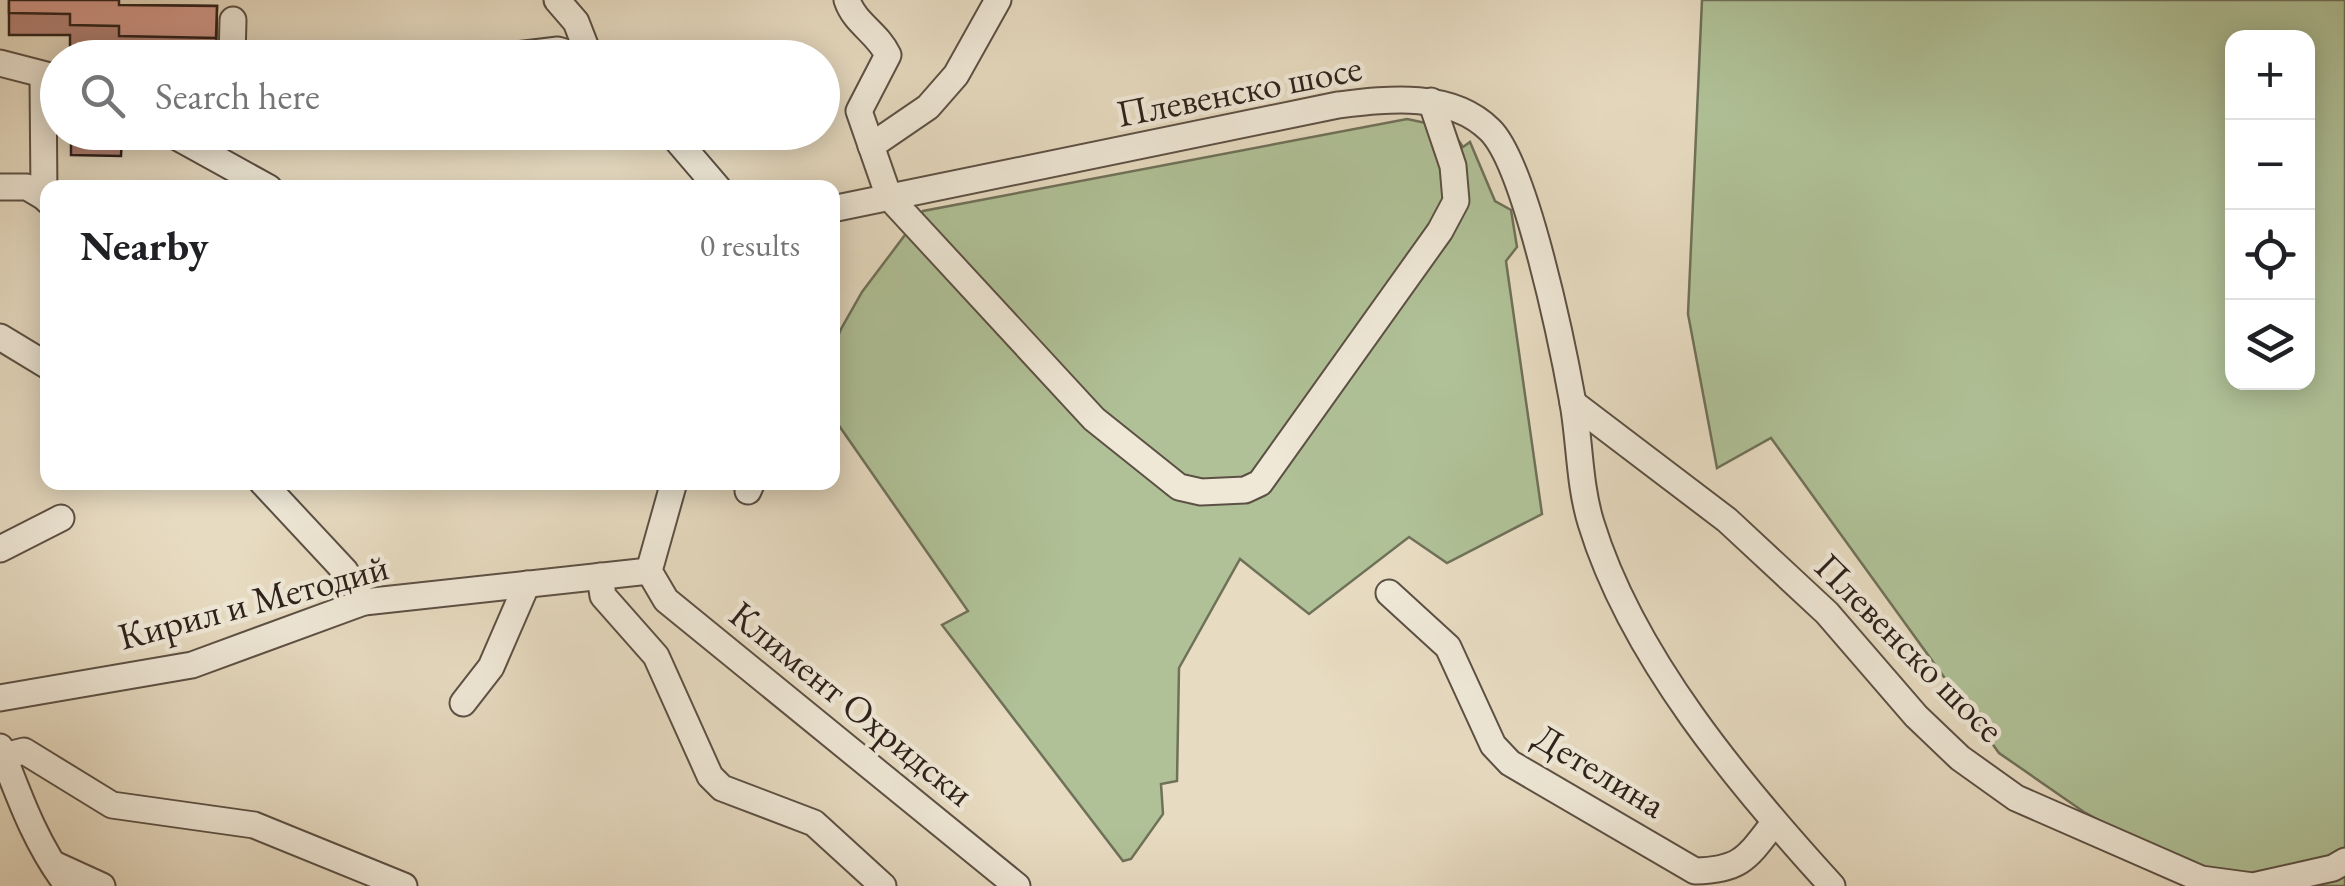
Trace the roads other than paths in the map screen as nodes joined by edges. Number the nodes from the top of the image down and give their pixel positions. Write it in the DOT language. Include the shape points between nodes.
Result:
graph roads {
  1 [pos="847,0"];
  2 [pos="998,0"];
  3 [pos="565,2"];
  4 [pos="233,20"];
  5 [pos="232,40"];
  6 [pos="582,40"];
  7 [pos="0,63"];
  8 [pos="40,74"];
  9 [pos="1431,101"];
  10 [pos="871,146"];
  11 [pos="48,150"];
  12 [pos="201,150"];
  13 [pos="685,150"];
  14 [pos="47,180"];
  15 [pos="255,180"];
  16 [pos="711,180"];
  17 [pos="0,187"];
  18 [pos="40,195"];
  19 [pos="888,197"];
  20 [pos="840,206"];
  21 [pos="0,337"];
  22 [pos="40,361"];
  23 [pos="1573,403"];
  24 [pos="276,490"];
  25 [pos="672,490"];
  26 [pos="61,518"];
  27 [pos="0,549"];
  28 [pos="649,571"];
  29 [pos="600,576"];
  30 [pos="527,584"];
  31 [pos="1389,593"];
  32 [pos="364,602"];
  33 [pos="0,698"];
  34 [pos="462,704"];
  35 [pos="2,751"];
  36 [pos="1774,823"];
  37 [pos="2345,861"];
  38 [pos="49,862"];
  39 [pos="68,886"];
  40 [pos="102,886"];
  41 [pos="404,886"];
  42 [pos="883,886"];
  43 [pos="1017,886"];
  44 [pos="1832,886"];
  1 -- 10 [label="street" via="852,17 880,38 888,55 859,111"];
  2 -- 10 [label="street" via="956,76 928,107"];
  3 -- 6 [label="street"];
  4 -- 5 [label="street"];
  7 -- 8 [label="street"];
  9 -- 19 [label="street, Плевенско шосе" via="1338,105"];
  9 -- 19 [label="street" via="1453,166 1456,201 1260,483 1245,490 1179,487 1134,454"];
  9 -- 23 [label="street, Плевенско шосе" via="1489,129 1516,175"];
  10 -- 19 [label="street"];
  11 -- 14 [label="street"];
  12 -- 15 [label="street"];
  13 -- 16 [label="street"];
  17 -- 18 [label="street" via="27,187"];
  19 -- 20 [label="street, Плевенско шосе"];
  21 -- 22 [label="street"];
  23 -- 36 [label="street, Плевенско шосе" via="1590,521 1606,565 1675,690"];
  23 -- 37 [label="street, Плевенско шосе" via="1728,520 1826,613 1916,716 2016,798 2200,879 2253,886"];
  24 -- 32 [label="street"];
  25 -- 28 [label="street"];
  26 -- 27 [label="street"];
  28 -- 29 [label="street, Кирил и Методий"];
  28 -- 43 [label="street, Климент Охридски" via="666,600"];
  29 -- 30 [label="street, Кирил и Методий"];
  29 -- 42 [label="street" via="603,596 656,656 710,776 722,788 814,823"];
  30 -- 32 [label="street, Кирил и Методий"];
  30 -- 34 [label="street" via="491,667"];
  31 -- 36 [label="street, Детелина" via="1448,648 1492,745 1510,763 1695,871 1728,870 1749,856"];
  32 -- 33 [label="street, Кирил и Методий" via="192,665"];
  35 -- 38 [label="street"];
  35 -- 41 [label="street" via="24,751 112,804 254,825"];
  36 -- 44 [label="street, Плевенско шосе"];
  38 -- 39 [label="street"];
  38 -- 40 [label="street"];
}
